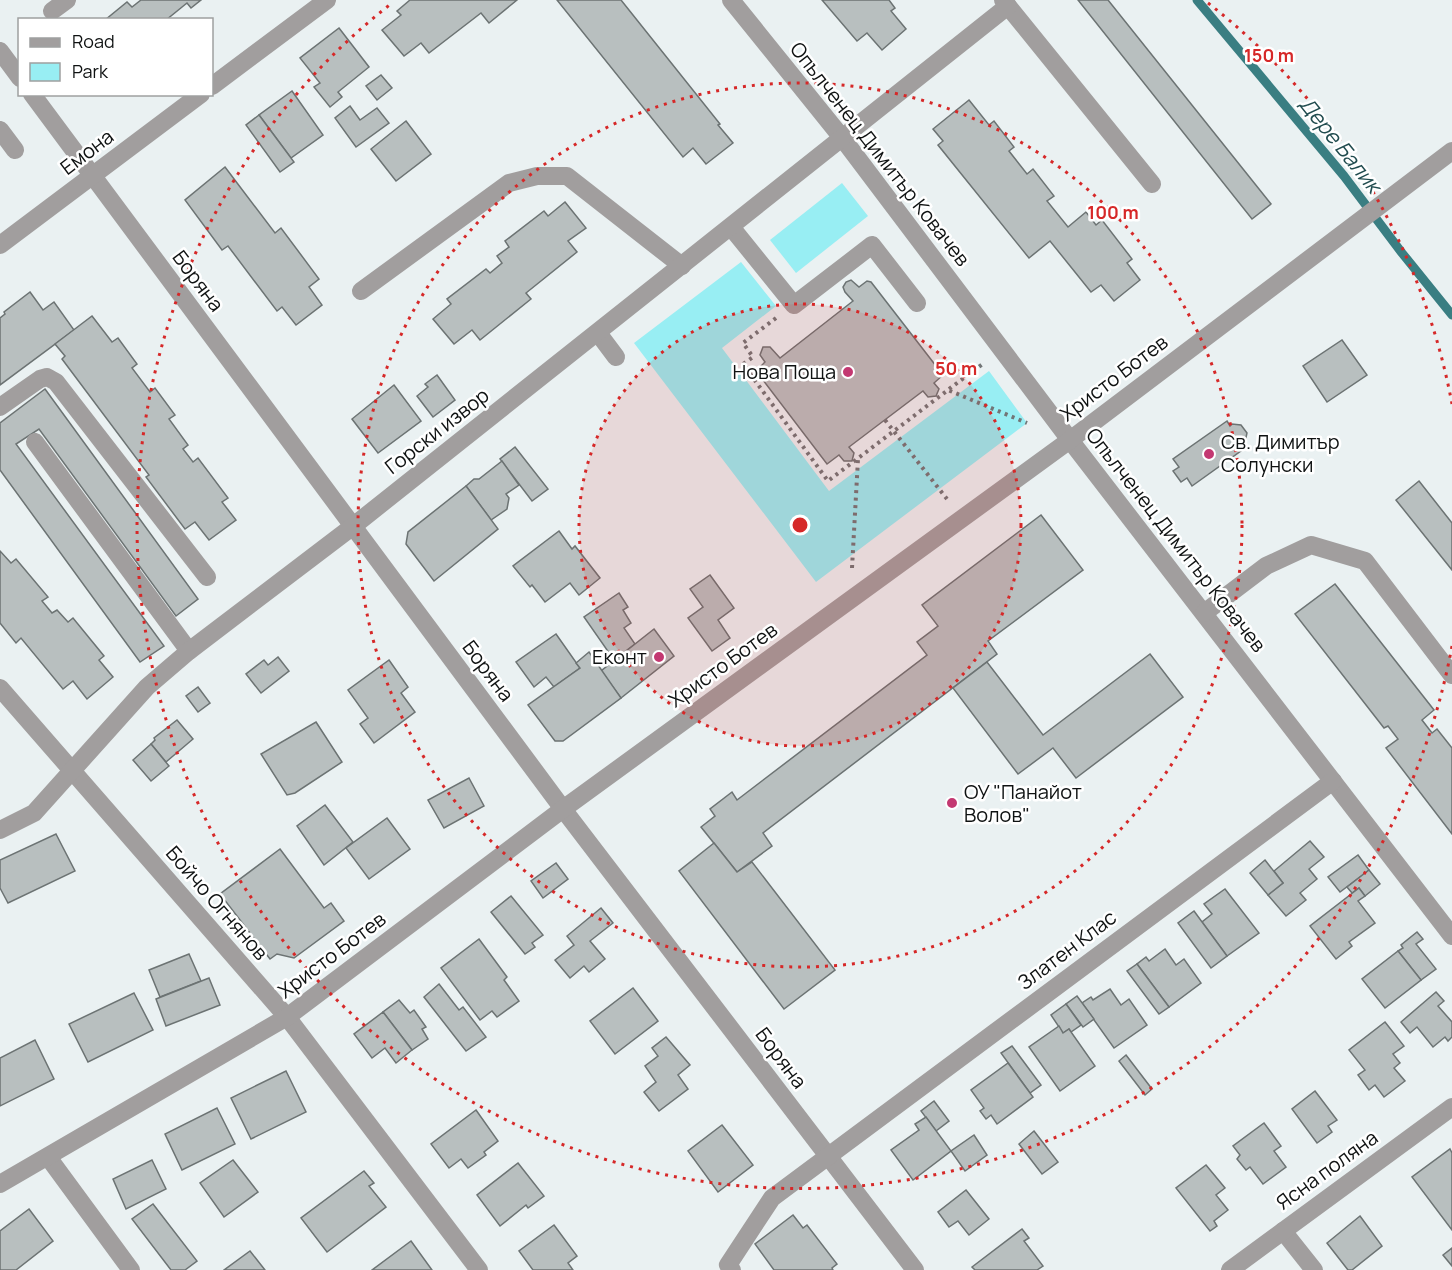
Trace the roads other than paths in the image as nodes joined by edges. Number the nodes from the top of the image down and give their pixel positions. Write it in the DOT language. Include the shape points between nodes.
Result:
graph roads {
  1 [pos="327,0"];
  2 [pos="731,0"];
  3 [pos="1005,3"];
  4 [pos="0,51"];
  5 [pos="18,75"];
  6 [pos="213,85"];
  7 [pos="33,96"];
  8 [pos="198,96"];
  9 [pos="0,130"];
  10 [pos="843,139"];
  11 [pos="15,150"];
  12 [pos="1452,151"];
  13 [pos="92,176"];
  14 [pos="1152,184"];
  15 [pos="731,227"];
  16 [pos="0,245"];
  17 [pos="682,266"];
  18 [pos="361,291"];
  19 [pos="917,303"];
  20 [pos="598,333"];
  21 [pos="616,357"];
  22 [pos="0,407"];
  23 [pos="1070,440"];
  24 [pos="35,442"];
  25 [pos="352,527"];
  26 [pos="207,577"];
  27 [pos="1204,613"];
  28 [pos="189,651"];
  29 [pos="1452,675"];
  30 [pos="0,688"];
  31 [pos="73,771"];
  32 [pos="1333,781"];
  33 [pos="563,809"];
  34 [pos="0,830"];
  35 [pos="1452,936"];
  36 [pos="287,1017"];
  37 [pos="1452,1107"];
  38 [pos="827,1156"];
  39 [pos="48,1157"];
  40 [pos="0,1184"];
  41 [pos="1283,1231"];
  42 [pos="131,1270"];
  43 [pos="479,1270"];
  44 [pos="732,1270"];
  45 [pos="915,1270"];
  46 [pos="1230,1270"];
  47 [pos="1314,1270"];
  1 -- 6 [label="street"];
  2 -- 10 [label="street, Опълченец Димитър Ковачев"];
  3 -- 10 [label="street, Горски извор"];
  3 -- 14 [label="street"];
  4 -- 5 [label="street"];
  7 -- 13 [label="street, Боряна"];
  8 -- 13 [label="street, Емона"];
  9 -- 11 [label="street"];
  10 -- 15 [label="street, Горски извор"];
  10 -- 23 [label="street, Опълченец Димитър Ковачев"];
  12 -- 23 [label="street, Христо Ботев"];
  13 -- 16 [label="street, Емона"];
  13 -- 25 [label="street, Боряна"];
  15 -- 17 [label="street, Горски извор"];
  15 -- 19 [label="street" via="794,305 872,246"];
  17 -- 18 [label="street" via="567,176 537,176 509,183"];
  17 -- 20 [label="street, Горски извор"];
  20 -- 21 [label="street"];
  20 -- 25 [label="street, Горски извор"];
  22 -- 26 [label="street" via="40,379 56,382"];
  23 -- 27 [label="street, Опълченец Димитър Ковачев"];
  23 -- 33 [label="street, Христо Ботев"];
  24 -- 28 [label="street"];
  25 -- 28 [label="street, Горски извор"];
  25 -- 33 [label="street, Боряна"];
  27 -- 29 [label="street" via="1266,566 1311,545 1365,561"];
  27 -- 32 [label="street, Опълченец Димитър Ковачев"];
  28 -- 31 [label="street, Горски извор" via="147,687"];
  30 -- 31 [label="street, Бойчо Огнянов"];
  31 -- 34 [label="street, Горски извор" via="34,813"];
  31 -- 36 [label="street, Бойчо Огнянов"];
  32 -- 35 [label="street, Опълченец Димитър Ковачев"];
  32 -- 38 [label="street, Златен Клас"];
  33 -- 36 [label="street, Христо Ботев"];
  33 -- 38 [label="street, Боряна"];
  36 -- 39 [label="street, Христо Ботев"];
  36 -- 43 [label="street, Бойчо Огнянов"];
  37 -- 41 [label="street, Ясна поляна"];
  38 -- 44 [label="street, Златен Клас" via="772,1198 728,1265"];
  38 -- 45 [label="street, Боряна"];
  39 -- 40 [label="street, Христо Ботев"];
  39 -- 42 [label="street"];
  41 -- 46 [label="street, Ясна поляна"];
  41 -- 47 [label="street"];
}
